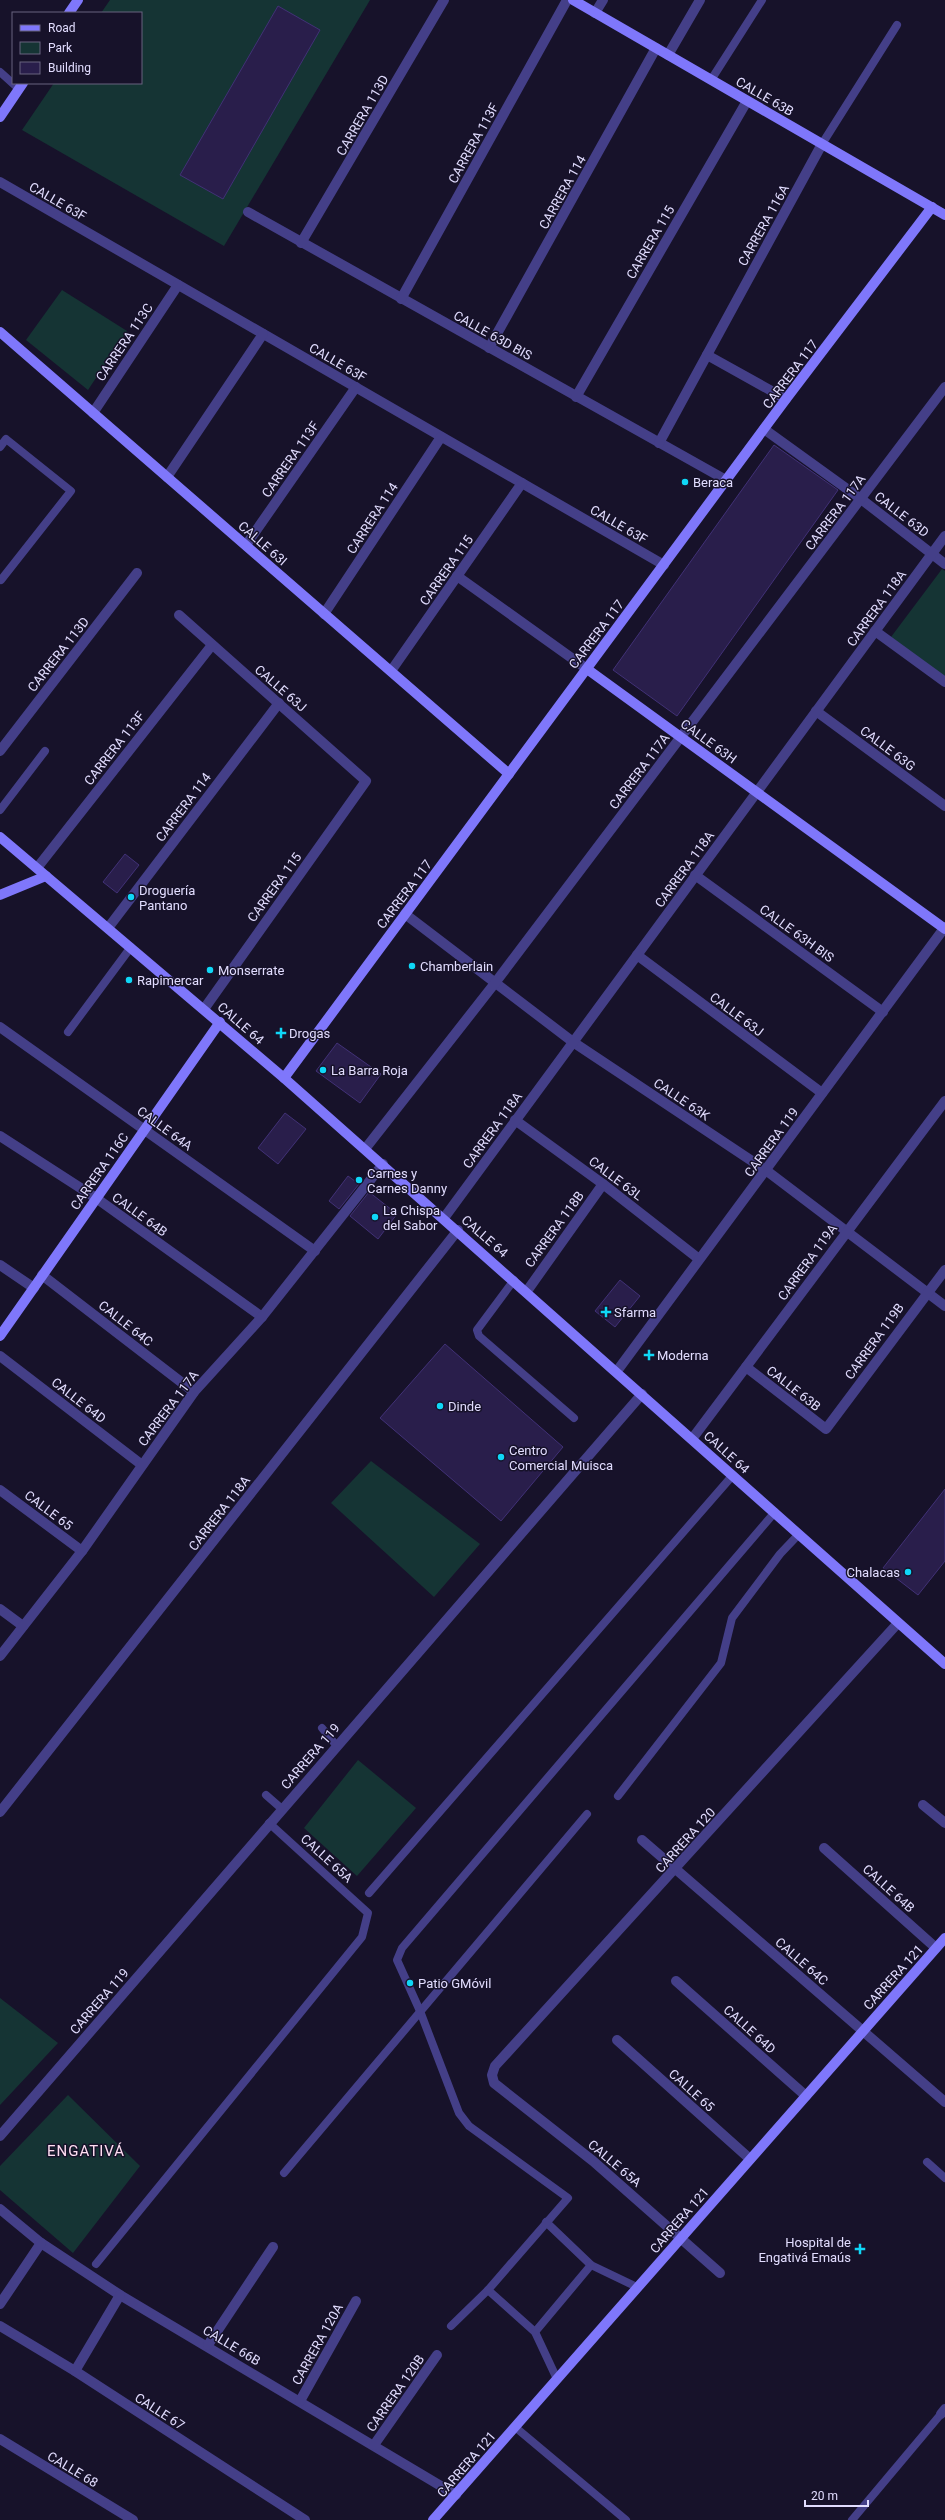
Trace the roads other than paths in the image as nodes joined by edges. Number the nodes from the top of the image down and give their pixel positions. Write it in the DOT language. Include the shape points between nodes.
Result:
graph roads {
  1 [pos="78,0"];
  2 [pos="444,0"];
  3 [pos="567,0"];
  4 [pos="573,0"];
  5 [pos="603,0"];
  6 [pos="700,0"];
  7 [pos="762,0"];
  8 [pos="71,12"];
  9 [pos="595,13"];
  10 [pos="897,25"];
  11 [pos="656,48"];
  12 [pos="668,55"];
  13 [pos="0,72"];
  14 [pos="12,80"];
  15 [pos="711,80"];
  16 [pos="21,86"];
  17 [pos="747,101"];
  18 [pos="0,117"];
  19 [pos="822,144"];
  20 [pos="0,182"];
  21 [pos="932,207"];
  22 [pos="248,212"];
  23 [pos="945,215"];
  24 [pos="301,243"];
  25 [pos="178,285"];
  26 [pos="401,299"];
  27 [pos="0,332"];
  28 [pos="263,334"];
  29 [pos="489,348"];
  30 [pos="707,355"];
  31 [pos="945,386"];
  32 [pos="356,387"];
  33 [pos="576,397"];
  34 [pos="786,399"];
  35 [pos="93,413"];
  36 [pos="764,429"];
  37 [pos="442,437"];
  38 [pos="659,443"];
  39 [pos="0,447"];
  40 [pos="167,477"];
  41 [pos="726,480"];
  42 [pos="522,483"];
  43 [pos="861,499"];
  44 [pos="945,536"];
  45 [pos="246,546"];
  46 [pos="932,554"];
  47 [pos="945,564"];
  48 [pos="664,565"];
  49 [pos="137,574"];
  50 [pos="457,576"];
  51 [pos="1,580"];
  52 [pos="324,614"];
  53 [pos="179,615"];
  54 [pos="876,631"];
  55 [pos="212,645"];
  56 [pos="587,669"];
  57 [pos="391,672"];
  58 [pos="945,682"];
  59 [pos="279,703"];
  60 [pos="816,711"];
  61 [pos="681,737"];
  62 [pos="0,751"];
  63 [pos="45,751"];
  64 [pos="509,774"];
  65 [pos="366,781"];
  66 [pos="757,792"];
  67 [pos="945,806"];
  68 [pos="0,810"];
  69 [pos="0,837"];
  70 [pos="37,868"];
  71 [pos="695,875"];
  72 [pos="46,876"];
  73 [pos="0,895"];
  74 [pos="405,914"];
  75 [pos="108,928"];
  76 [pos="945,928"];
  77 [pos="131,947"];
  78 [pos="637,955"];
  79 [pos="496,983"];
  80 [pos="204,1009"];
  81 [pos="883,1012"];
  82 [pos="220,1022"];
  83 [pos="0,1027"];
  84 [pos="68,1032"];
  85 [pos="573,1042"];
  86 [pos="284,1078"];
  87 [pos="822,1093"];
  88 [pos="945,1101"];
  89 [pos="515,1120"];
  90 [pos="145,1129"];
  91 [pos="0,1136"];
  92 [pos="366,1149"];
  93 [pos="383,1164"];
  94 [pos="767,1171"];
  95 [pos="603,1184"];
  96 [pos="96,1198"];
  97 [pos="444,1218"];
  98 [pos="458,1230"];
  99 [pos="847,1231"];
  100 [pos="315,1251"];
  101 [pos="700,1259"];
  102 [pos="0,1265"];
  103 [pos="945,1270"];
  104 [pos="42,1275"];
  105 [pos="514,1280"];
  106 [pos="34,1288"];
  107 [pos="527,1291"];
  108 [pos="927,1291"];
  109 [pos="945,1306"];
  110 [pos="262,1317"];
  111 [pos="0,1336"];
  112 [pos="0,1356"];
  113 [pos="746,1367"];
  114 [pos="617,1371"];
  115 [pos="194,1392"];
  116 [pos="642,1394"];
  117 [pos="574,1418"];
  118 [pos="826,1429"];
  119 [pos="692,1439"];
  120 [pos="142,1465"];
  121 [pos="733,1476"];
  122 [pos="0,1490"];
  123 [pos="775,1512"];
  124 [pos="799,1534"];
  125 [pos="82,1551"];
  126 [pos="0,1609"];
  127 [pos="898,1623"];
  128 [pos="23,1626"];
  129 [pos="0,1656"];
  130 [pos="945,1664"];
  131 [pos="322,1728"];
  132 [pos="336,1745"];
  133 [pos="266,1795"];
  134 [pos="618,1796"];
  135 [pos="923,1805"];
  136 [pos="282,1809"];
  137 [pos="0,1812"];
  138 [pos="587,1814"];
  139 [pos="269,1823"];
  140 [pos="945,1823"];
  141 [pos="642,1840"];
  142 [pos="824,1848"];
  143 [pos="676,1869"];
  144 [pos="369,1893"];
  145 [pos="945,1938"];
  146 [pos="936,1948"];
  147 [pos="676,1981"];
  148 [pos="420,2011"];
  149 [pos="863,2031"];
  150 [pos="617,2040"];
  151 [pos="492,2075"];
  152 [pos="806,2096"];
  153 [pos="945,2102"];
  154 [pos="0,2136"];
  155 [pos="750,2159"];
  156 [pos="927,2162"];
  157 [pos="284,2173"];
  158 [pos="945,2178"];
  159 [pos="0,2209"];
  160 [pos="546,2222"];
  161 [pos="681,2238"];
  162 [pos="41,2242"];
  163 [pos="273,2247"];
  164 [pos="96,2264"];
  165 [pos="591,2265"];
  166 [pos="720,2273"];
  167 [pos="638,2287"];
  168 [pos="488,2290"];
  169 [pos="120,2295"];
  170 [pos="356,2301"];
  171 [pos="0,2304"];
  172 [pos="0,2326"];
  173 [pos="451,2326"];
  174 [pos="535,2332"];
  175 [pos="208,2345"];
  176 [pos="437,2354"];
  177 [pos="75,2371"];
  178 [pos="557,2379"];
  179 [pos="300,2401"];
  180 [pos="943,2412"];
  181 [pos="515,2427"];
  182 [pos="0,2439"];
  183 [pos="374,2446"];
  184 [pos="456,2495"];
  185 [pos="133,2520"];
  186 [pos="305,2520"];
  187 [pos="434,2520"];
  188 [pos="626,2520"];
  189 [pos="852,2520"];
  1 -- 8 [label="street"];
  2 -- 24 [label="street, CARRERA 113D"];
  3 -- 26 [label="street, CARRERA 113F"];
  4 -- 9 [label="street, CALLE 63B"];
  5 -- 9 [label="street"];
  6 -- 12 [label="street"];
  7 -- 15 [label="lane"];
  9 -- 11 [label="street, CALLE 63B"];
  10 -- 19 [label="lane, CARRERA 116A"];
  11 -- 12 [label="street, CALLE 63B"];
  11 -- 29 [label="street, CARRERA 114"];
  12 -- 15 [label="street, CALLE 63B"];
  13 -- 14 [label="lane"];
  15 -- 17 [label="street, CALLE 63B"];
  16 -- 18 [label="street"];
  17 -- 19 [label="street, CALLE 63B"];
  17 -- 33 [label="street, CARRERA 115"];
  19 -- 21 [label="street, CALLE 63B"];
  19 -- 30 [label="street, CARRERA 116A"];
  20 -- 25 [label="street, CALLE 63F"];
  21 -- 23 [label="street, CALLE 63B"];
  21 -- 34 [label="street, CARRERA 117"];
  22 -- 24 [label="street, CALLE 63D BIS"];
  24 -- 26 [label="street, CALLE 63D BIS"];
  25 -- 28 [label="street, CALLE 63F"];
  25 -- 35 [label="street, CARRERA 113C"];
  26 -- 29 [label="street, CALLE 63D BIS"];
  27 -- 35 [label="street, CALLE 63I"];
  28 -- 32 [label="street, CALLE 63F"];
  28 -- 40 [label="street"];
  29 -- 33 [label="street, CALLE 63D BIS"];
  30 -- 34 [label="street"];
  30 -- 38 [label="street, CARRERA 116A"];
  31 -- 43 [label="street, CARRERA 117A"];
  32 -- 37 [label="street, CALLE 63F"];
  32 -- 45 [label="street, CARRERA 113F"];
  33 -- 38 [label="street, CALLE 63D BIS"];
  34 -- 36 [label="street, CARRERA 117"];
  35 -- 40 [label="street, CALLE 63I"];
  36 -- 41 [label="street, CARRERA 117"];
  36 -- 43 [label="street, CALLE 63D"];
  37 -- 42 [label="street, CALLE 63F"];
  37 -- 52 [label="street, CARRERA 114"];
  38 -- 41 [label="street, CALLE 63D BIS"];
  39 -- 51 [label="lane" via="6,439 72,491"];
  40 -- 45 [label="street, CALLE 63I"];
  41 -- 48 [label="street, CARRERA 117"];
  42 -- 48 [label="street, CALLE 63F"];
  42 -- 50 [label="street, CARRERA 115"];
  43 -- 46 [label="street, CALLE 63D"];
  43 -- 61 [label="street, CARRERA 117A"];
  44 -- 46 [label="street, CARRERA 118A"];
  45 -- 52 [label="street, CALLE 63I"];
  46 -- 47 [label="street, CALLE 63D"];
  46 -- 54 [label="street, CARRERA 118A"];
  48 -- 56 [label="street, CARRERA 117"];
  49 -- 62 [label="street, CARRERA 113D"];
  50 -- 56 [label="street, CALLE 63H"];
  50 -- 57 [label="street, CARRERA 115"];
  52 -- 57 [label="street, CALLE 63I"];
  53 -- 55 [label="street, CALLE 63J"];
  54 -- 58 [label="street"];
  54 -- 60 [label="street, CARRERA 118A"];
  55 -- 59 [label="street, CALLE 63J"];
  55 -- 70 [label="street, CARRERA 113F"];
  56 -- 61 [label="street, CALLE 63H"];
  56 -- 64 [label="street, CARRERA 117"];
  57 -- 64 [label="street, CALLE 63I"];
  59 -- 65 [label="street, CALLE 63J"];
  59 -- 75 [label="street, CARRERA 114"];
  60 -- 66 [label="street, CARRERA 118A"];
  60 -- 67 [label="street, CALLE 63G"];
  61 -- 66 [label="street, CALLE 63H"];
  61 -- 79 [label="street, CARRERA 117A"];
  63 -- 68 [label="lane"];
  64 -- 74 [label="street, CARRERA 117"];
  65 -- 80 [label="street, CARRERA 115"];
  66 -- 71 [label="street, CARRERA 118A"];
  66 -- 76 [label="street, CALLE 63H"];
  69 -- 70 [label="street, CALLE 64"];
  70 -- 72 [label="street, CALLE 64"];
  71 -- 78 [label="street, CARRERA 118A"];
  71 -- 81 [label="street, CALLE 63H BIS"];
  72 -- 73 [label="street"];
  72 -- 75 [label="street, CALLE 64"];
  74 -- 79 [label="street, CALLE 63K"];
  74 -- 86 [label="street, CARRERA 117"];
  75 -- 77 [label="street, CALLE 64"];
  76 -- 81 [label="street, CARRERA 119"];
  77 -- 80 [label="street, CALLE 64"];
  77 -- 84 [label="lane"];
  78 -- 85 [label="street, CARRERA 118A"];
  78 -- 87 [label="street, CALLE 63J"];
  79 -- 85 [label="street, CALLE 63K"];
  79 -- 92 [label="street, CARRERA 117A"];
  80 -- 82 [label="street, CALLE 64"];
  81 -- 87 [label="street, CARRERA 119"];
  82 -- 86 [label="street, CALLE 64"];
  82 -- 90 [label="street, CARRERA 116C"];
  83 -- 90 [label="street, CALLE 64A"];
  85 -- 89 [label="street, CARRERA 118A"];
  85 -- 94 [label="street, CALLE 63K"];
  86 -- 92 [label="street, CALLE 64"];
  87 -- 94 [label="street, CARRERA 119"];
  88 -- 99 [label="street, CARRERA 119A"];
  89 -- 95 [label="street, CALLE 63L"];
  89 -- 97 [label="street, CARRERA 118A"];
  90 -- 96 [label="street, CARRERA 116C"];
  90 -- 100 [label="street, CALLE 64A"];
  91 -- 96 [label="street, CALLE 64B"];
  92 -- 93 [label="street, CALLE 64"];
  93 -- 97 [label="street, CALLE 64"];
  93 -- 100 [label="street, CARRERA 117A"];
  94 -- 99 [label="street, CALLE 63K"];
  94 -- 101 [label="street, CARRERA 119"];
  95 -- 101 [label="street, CALLE 63L"];
  95 -- 107 [label="street, CARRERA 118B"];
  96 -- 104 [label="street, CARRERA 116C"];
  96 -- 110 [label="street, CALLE 64B"];
  97 -- 98 [label="street, CALLE 64"];
  98 -- 105 [label="street, CALLE 64"];
  98 -- 137 [label="street, CARRERA 118A"];
  99 -- 108 [label="street, CALLE 63K"];
  99 -- 113 [label="street, CARRERA 119A"];
  100 -- 110 [label="street, CARRERA 117A"];
  101 -- 114 [label="street, CARRERA 119"];
  102 -- 106 [label="street"];
  103 -- 108 [label="street, CARRERA 119B"];
  104 -- 106 [label="street, CARRERA 116C"];
  104 -- 115 [label="street, CALLE 64C"];
  105 -- 107 [label="street, CALLE 64"];
  105 -- 117 [label="lane" via="484,1318 477,1330 479,1336"];
  106 -- 111 [label="street, CARRERA 116C"];
  107 -- 114 [label="street, CALLE 64"];
  108 -- 109 [label="street, CALLE 63K"];
  108 -- 118 [label="street, CARRERA 119B"];
  110 -- 115 [label="street, CARRERA 117A"];
  112 -- 120 [label="street, CALLE 64D"];
  113 -- 118 [label="street, CALLE 63B"];
  113 -- 119 [label="street, CARRERA 119A"];
  114 -- 116 [label="street, CALLE 64"];
  115 -- 120 [label="street, CARRERA 117A"];
  116 -- 119 [label="street, CALLE 64"];
  116 -- 132 [label="street, CARRERA 119"];
  119 -- 121 [label="street, CALLE 64"];
  120 -- 125 [label="street, CARRERA 117A"];
  121 -- 123 [label="street, CALLE 64"];
  121 -- 144 [label="lane"];
  122 -- 125 [label="street, CALLE 65"];
  123 -- 124 [label="street, CALLE 64"];
  123 -- 148 [label="lane" via="402,1948 397,1960"];
  124 -- 127 [label="street, CALLE 64"];
  124 -- 134 [label="lane" via="780,1554 732,1618 721,1663"];
  125 -- 128 [label="street, CARRERA 117A"];
  126 -- 128 [label="street"];
  127 -- 130 [label="street, CALLE 64"];
  127 -- 143 [label="street, CARRERA 120"];
  128 -- 129 [label="street, CARRERA 117A"];
  131 -- 132 [label="lane"];
  132 -- 136 [label="street, CARRERA 119"];
  133 -- 136 [label="lane"];
  135 -- 140 [label="street"];
  136 -- 139 [label="street, CARRERA 119"];
  138 -- 148 [label="lane"];
  139 -- 154 [label="street, CARRERA 119"];
  139 -- 164 [label="lane, CALLE 65A" via="368,1913 362,1937"];
  141 -- 143 [label="street, CALLE 64C"];
  142 -- 146 [label="street, CALLE 64B"];
  143 -- 149 [label="street, CALLE 64C"];
  143 -- 151 [label="street, CARRERA 120" via="495,2066"];
  145 -- 146 [label="street, CARRERA 121"];
  146 -- 149 [label="street, CARRERA 121"];
  147 -- 152 [label="street, CALLE 64D"];
  148 -- 157 [label="lane"];
  148 -- 160 [label="lane" via="459,2113 468,2126 568,2198"];
  149 -- 152 [label="street, CARRERA 121"];
  149 -- 153 [label="street, CALLE 64C"];
  150 -- 155 [label="street, CALLE 65"];
  151 -- 161 [label="street, CALLE 65A" via="494,2083 593,2161"];
  152 -- 155 [label="street, CARRERA 121"];
  155 -- 161 [label="street, CARRERA 121"];
  156 -- 158 [label="lane"];
  159 -- 162 [label="street, CALLE 66B"];
  160 -- 165 [label="lane"];
  160 -- 168 [label="lane"];
  161 -- 166 [label="street, CALLE 65A"];
  161 -- 167 [label="street, CARRERA 121"];
  162 -- 169 [label="street, CALLE 66B"];
  162 -- 171 [label="street"];
  163 -- 175 [label="street"];
  165 -- 167 [label="lane"];
  165 -- 174 [label="lane"];
  167 -- 178 [label="street, CARRERA 121"];
  168 -- 173 [label="lane"];
  168 -- 174 [label="lane"];
  169 -- 175 [label="street, CALLE 66B"];
  169 -- 177 [label="street"];
  170 -- 179 [label="street, CARRERA 120A"];
  172 -- 177 [label="street, CALLE 67"];
  174 -- 178 [label="lane"];
  175 -- 179 [label="street, CALLE 66B"];
  176 -- 183 [label="street, CARRERA 120B"];
  177 -- 186 [label="street, CALLE 67"];
  178 -- 181 [label="street, CARRERA 121"];
  179 -- 183 [label="street, CALLE 66B"];
  180 -- 189 [label="lane"];
  181 -- 184 [label="street, CARRERA 121"];
  181 -- 188 [label="lane"];
  182 -- 185 [label="street, CALLE 68"];
  183 -- 184 [label="street, CALLE 66B"];
  184 -- 187 [label="street, CARRERA 121"];
}
